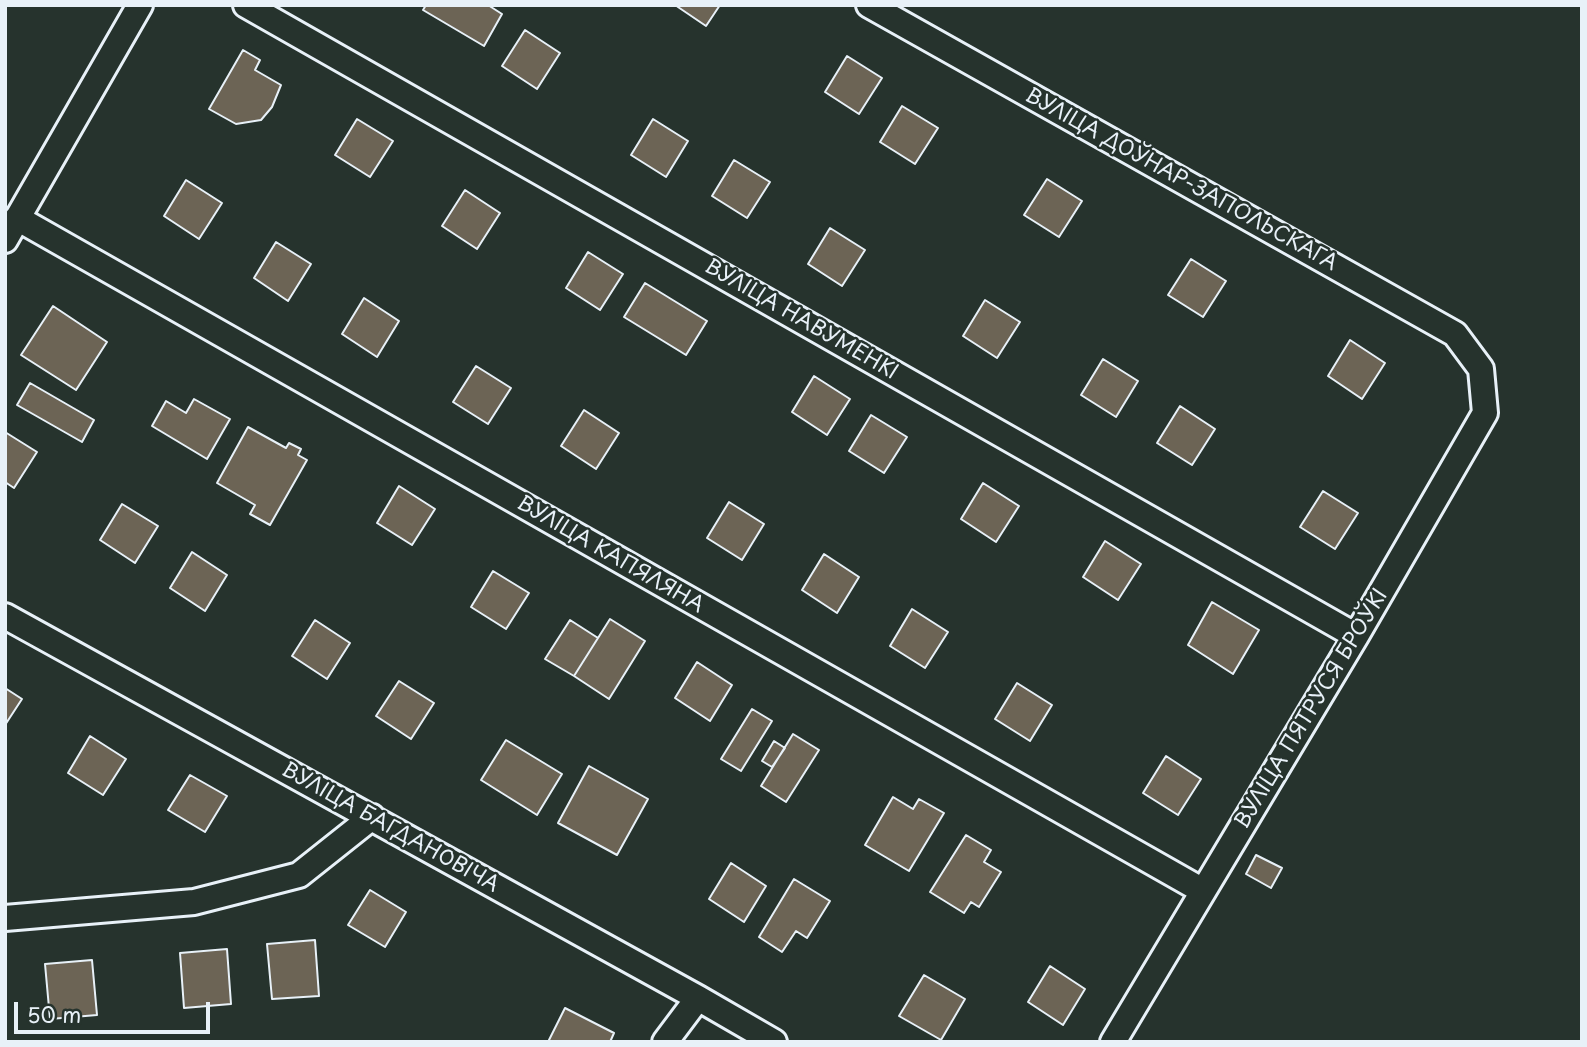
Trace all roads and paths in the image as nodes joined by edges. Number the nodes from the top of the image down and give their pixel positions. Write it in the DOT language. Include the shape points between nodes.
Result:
graph roads {
  1 [pos="140,5"];
  2 [pos="246,5"];
  3 [pos="869,5"];
  4 [pos="11,229"];
  5 [pos="1481,369"];
  6 [pos="5,616"];
  7 [pos="1356,636"];
  8 [pos="372,817"];
  9 [pos="1203,891"];
  10 [pos="5,918"];
  11 [pos="698,998"];
  12 [pos="665,1042"];
  13 [pos="774,1042"];
  14 [pos="1114,1042"];
  1 -- 4 [label="street"];
  2 -- 7 [label="street, ВУЛІЦА НАВУМЕНКІ"];
  3 -- 5 [label="street, ВУЛІЦА ДОЎНАР-ЗАПОЛЬСКАГА" via="1455,334"];
  4 -- 9 [label="street, ВУЛІЦА КАПЯЛЯНА"];
  5 -- 7 [label="street, ВУЛІЦА ПЯТРУСЯ БРОЎКІ" via="1485,413"];
  6 -- 8 [label="street, ВУЛІЦА БАГДАНОВІЧА"];
  7 -- 9 [label="street, ВУЛІЦА ПЯТРУСЯ БРОЎКІ"];
  8 -- 10 [label="street" via="299,875 194,902"];
  8 -- 11 [label="street, ВУЛІЦА БАГДАНОВІЧА"];
  9 -- 14 [label="street, ВУЛІЦА ПЯТРУСЯ БРОЎКІ"];
  11 -- 12 [label="street"];
  11 -- 13 [label="street, ВУЛІЦА БАГДАНОВІЧА"];
}
